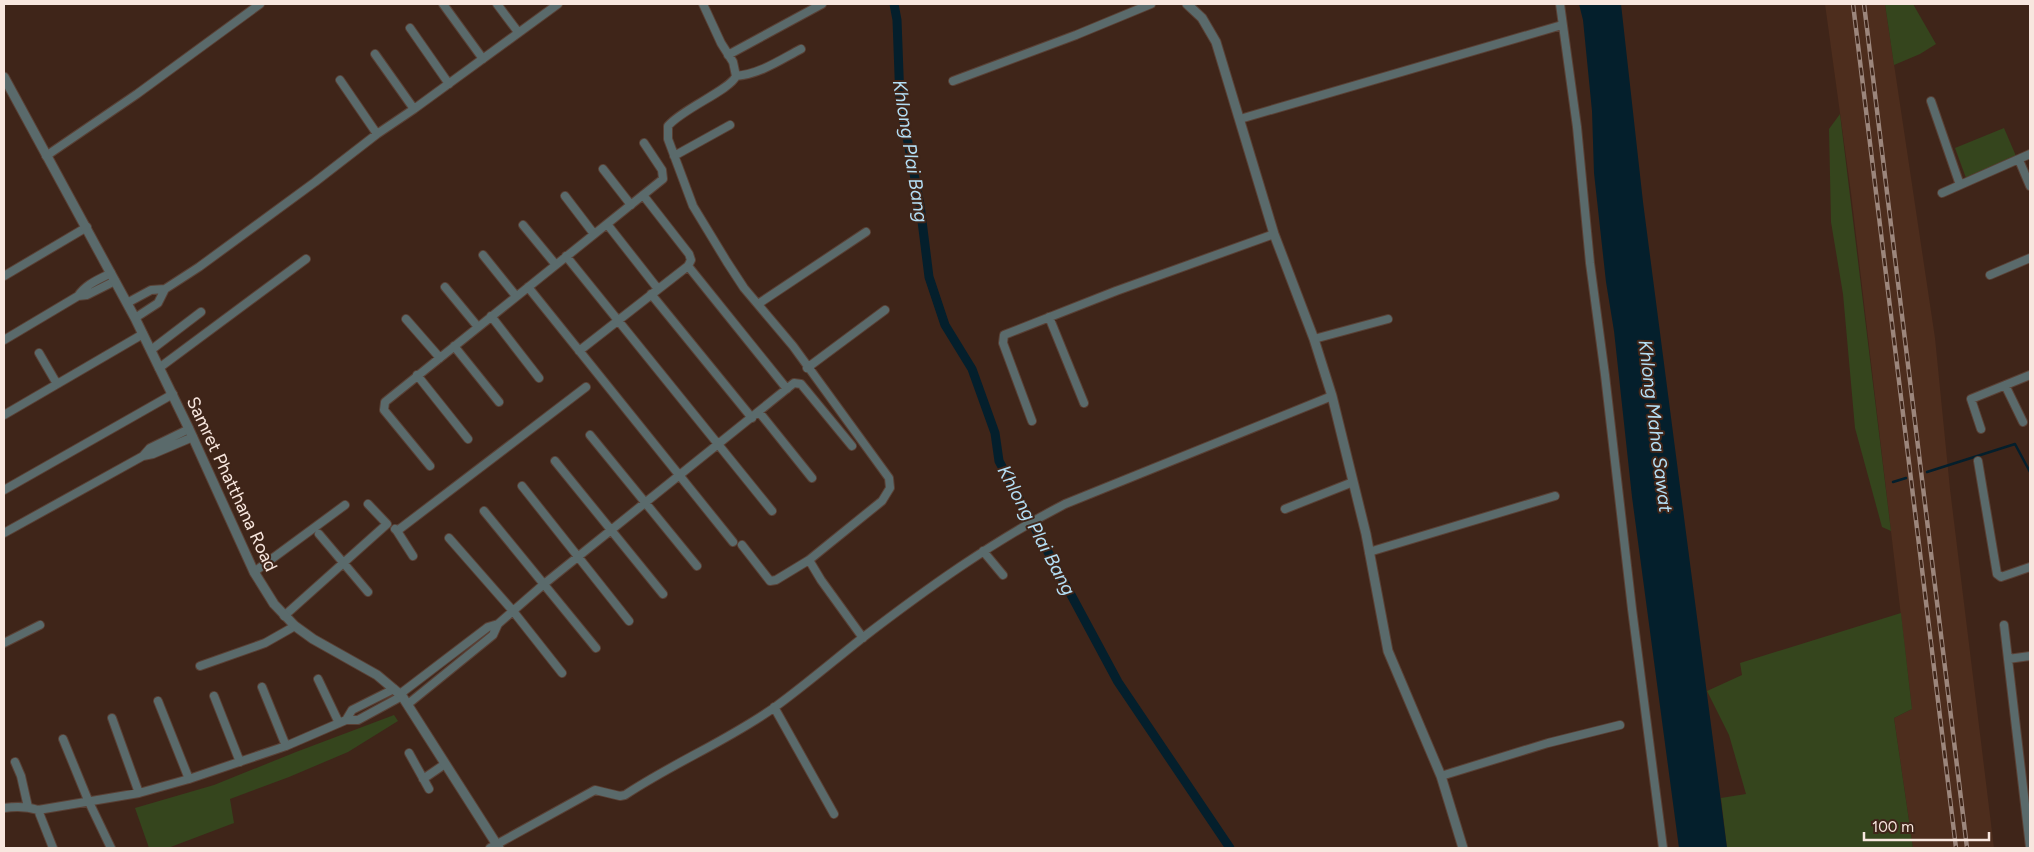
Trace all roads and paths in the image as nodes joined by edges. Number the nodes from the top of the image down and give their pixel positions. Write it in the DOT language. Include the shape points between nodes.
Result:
graph roads {
  1 [pos="260,4"];
  2 [pos="443,4"];
  3 [pos="497,4"];
  4 [pos="703,4"];
  5 [pos="822,4"];
  6 [pos="1151,4"];
  7 [pos="1187,4"];
  8 [pos="1560,4"];
  9 [pos="553,5"];
  10 [pos="1562,25"];
  11 [pos="410,28"];
  12 [pos="518,32"];
  13 [pos="801,48"];
  14 [pos="375,54"];
  15 [pos="728,54"];
  16 [pos="483,59"];
  17 [pos="736,76"];
  18 [pos="4,77"];
  19 [pos="340,80"];
  20 [pos="954,81"];
  21 [pos="449,84"];
  22 [pos="1931,100"];
  23 [pos="414,110"];
  24 [pos="1240,119"];
  25 [pos="730,125"];
  26 [pos="377,134"];
  27 [pos="644,143"];
  28 [pos="2030,154"];
  29 [pos="46,156"];
  30 [pos="674,156"];
  31 [pos="2018,160"];
  32 [pos="603,169"];
  33 [pos="1960,185"];
  34 [pos="2030,186"];
  35 [pos="1942,193"];
  36 [pos="643,195"];
  37 [pos="565,196"];
  38 [pos="631,205"];
  39 [pos="607,224"];
  40 [pos="523,225"];
  41 [pos="87,227"];
  42 [pos="866,232"];
  43 [pos="594,234"];
  44 [pos="1274,234"];
  45 [pos="483,255"];
  46 [pos="566,256"];
  47 [pos="2030,258"];
  48 [pos="306,259"];
  49 [pos="556,265"];
  50 [pos="688,266"];
  51 [pos="1990,275"];
  52 [pos="4,276"];
  53 [pos="113,277"];
  54 [pos="445,287"];
  55 [pos="528,287"];
  56 [pos="658,288"];
  57 [pos="165,289"];
  58 [pos="651,294"];
  59 [pos="516,296"];
  60 [pos="127,303"];
  61 [pos="758,304"];
  62 [pos="885,310"];
  63 [pos="201,312"];
  64 [pos="491,316"];
  65 [pos="1049,317"];
  66 [pos="135,318"];
  67 [pos="406,319"];
  68 [pos="1388,319"];
  69 [pos="618,321"];
  70 [pos="478,327"];
  71 [pos="143,334"];
  72 [pos="1314,339"];
  73 [pos="4,340"];
  74 [pos="454,346"];
  75 [pos="151,350"];
  76 [pos="579,351"];
  77 [pos="39,353"];
  78 [pos="440,358"];
  79 [pos="160,368"];
  80 [pos="807,368"];
  81 [pos="2030,375"];
  82 [pos="417,376"];
  83 [pos="539,378"];
  84 [pos="57,384"];
  85 [pos="2005,385"];
  86 [pos="586,387"];
  87 [pos="787,389"];
  88 [pos="173,394"];
  89 [pos="1332,396"];
  90 [pos="499,402"];
  91 [pos="1084,403"];
  92 [pos="759,412"];
  93 [pos="4,415"];
  94 [pos="752,418"];
  95 [pos="1032,421"];
  96 [pos="2023,422"];
  97 [pos="1980,429"];
  98 [pos="191,433"];
  99 [pos="590,435"];
  100 [pos="468,439"];
  101 [pos="718,444"];
  102 [pos="852,446"];
  103 [pos="555,461"];
  104 [pos="1978,461"];
  105 [pos="430,466"];
  106 [pos="679,476"];
  107 [pos="812,478"];
  108 [pos="1353,482"];
  109 [pos="522,486"];
  110 [pos="4,490"];
  111 [pos="1555,496"];
  112 [pos="646,503"];
  113 [pos="368,504"];
  114 [pos="345,505"];
  115 [pos="1285,509"];
  116 [pos="484,511"];
  117 [pos="772,511"];
  118 [pos="387,524"];
  119 [pos="612,530"];
  120 [pos="398,531"];
  121 [pos="4,533"];
  122 [pos="319,534"];
  123 [pos="449,538"];
  124 [pos="733,542"];
  125 [pos="742,545"];
  126 [pos="983,551"];
  127 [pos="1370,552"];
  128 [pos="413,556"];
  129 [pos="578,556"];
  130 [pos="809,560"];
  131 [pos="342,563"];
  132 [pos="697,566"];
  133 [pos="2030,567"];
  134 [pos="254,572"];
  135 [pos="1003,575"];
  136 [pos="544,584"];
  137 [pos="368,592"];
  138 [pos="663,594"];
  139 [pos="513,611"];
  140 [pos="284,616"];
  141 [pos="629,621"];
  142 [pos="498,624"];
  143 [pos="40,625"];
  144 [pos="2004,625"];
  145 [pos="295,626"];
  146 [pos="863,638"];
  147 [pos="4,643"];
  148 [pos="596,648"];
  149 [pos="458,649"];
  150 [pos="2030,656"];
  151 [pos="465,658"];
  152 [pos="2008,659"];
  153 [pos="200,666"];
  154 [pos="562,672"];
  155 [pos="318,679"];
  156 [pos="262,687"];
  157 [pos="399,693"];
  158 [pos="214,696"];
  159 [pos="158,701"];
  160 [pos="408,704"];
  161 [pos="774,707"];
  162 [pos="112,718"];
  163 [pos="343,721"];
  164 [pos="1620,725"];
  165 [pos="63,739"];
  166 [pos="286,746"];
  167 [pos="409,753"];
  168 [pos="14,762"];
  169 [pos="240,762"];
  170 [pos="438,769"];
  171 [pos="2030,775"];
  172 [pos="1441,776"];
  173 [pos="2021,776"];
  174 [pos="189,779"];
  175 [pos="423,779"];
  176 [pos="429,789"];
  177 [pos="139,793"];
  178 [pos="88,800"];
  179 [pos="28,806"];
  180 [pos="4,808"];
  181 [pos="38,810"];
  182 [pos="834,814"];
  183 [pos="494,847"];
  184 [pos="2030,847"];
  185 [pos="53,848"];
  186 [pos="110,848"];
  187 [pos="1464,848"];
  188 [pos="1664,848"];
  1 -- 29 [label="street"];
  2 -- 16 [label="street"];
  3 -- 12 [label="street"];
  4 -- 15 [label="street"];
  5 -- 15 [label="street"];
  6 -- 20 [label="street"];
  7 -- 24 [label="street" via="1202,18 1216,42"];
  8 -- 10 [label="street"];
  9 -- 12 [label="street"];
  10 -- 24 [label="street"];
  10 -- 188 [label="street"];
  11 -- 21 [label="street"];
  12 -- 16 [label="street"];
  13 -- 17 [label="street" via="762,70"];
  14 -- 23 [label="street"];
  15 -- 17 [label="street"];
  16 -- 21 [label="street"];
  17 -- 30 [label="street" via="729,85 675,118 668,126 668,139"];
  18 -- 29 [label="street, Samret Phatthana Road"];
  19 -- 26 [label="street"];
  21 -- 23 [label="street"];
  22 -- 33 [label="street"];
  23 -- 26 [label="street"];
  24 -- 44 [label="street"];
  25 -- 30 [label="street"];
  26 -- 57 [label="street" via="316,182"];
  27 -- 36 [label="street" via="664,175"];
  28 -- 31 [label="street"];
  29 -- 41 [label="street, Samret Phatthana Road"];
  30 -- 61 [label="street" via="708,233"];
  31 -- 33 [label="street"];
  31 -- 34 [label="street"];
  32 -- 38 [label="street"];
  33 -- 35 [label="street"];
  36 -- 38 [label="street"];
  36 -- 50 [label="street" via="689,254 692,260"];
  37 -- 43 [label="street"];
  38 -- 39 [label="street"];
  39 -- 43 [label="street"];
  39 -- 56 [label="street"];
  40 -- 49 [label="street"];
  41 -- 52 [label="street"];
  41 -- 53 [label="street, Samret Phatthana Road"];
  42 -- 61 [label="street"];
  43 -- 46 [label="street"];
  44 -- 65 [label="street"];
  44 -- 72 [label="street"];
  45 -- 59 [label="street"];
  46 -- 49 [label="street"];
  46 -- 69 [label="street"];
  47 -- 51 [label="street"];
  48 -- 79 [label="street"];
  49 -- 55 [label="street"];
  50 -- 56 [label="street"];
  50 -- 87 [label="street"];
  53 -- 60 [label="street, Samret Phatthana Road"];
  53 -- 73 [label="street" via="93,282 78,296"];
  54 -- 70 [label="street"];
  55 -- 59 [label="street"];
  55 -- 76 [label="street"];
  56 -- 58 [label="street"];
  57 -- 60 [label="street" via="151,290"];
  57 -- 66 [label="street" via="158,303"];
  58 -- 69 [label="street"];
  58 -- 94 [label="street"];
  59 -- 64 [label="street"];
  60 -- 66 [label="street, Samret Phatthana Road"];
  61 -- 80 [label="street"];
  62 -- 80 [label="street"];
  63 -- 75 [label="street"];
  64 -- 70 [label="street"];
  64 -- 83 [label="street"];
  65 -- 91 [label="street"];
  65 -- 95 [label="street" via="1008,332 1002,338"];
  66 -- 71 [label="street, Samret Phatthana Road"];
  67 -- 78 [label="street"];
  68 -- 72 [label="street"];
  69 -- 76 [label="street"];
  69 -- 101 [label="street"];
  70 -- 74 [label="street"];
  71 -- 75 [label="street, Samret Phatthana Road"];
  71 -- 84 [label="street"];
  72 -- 89 [label="street"];
  74 -- 78 [label="street"];
  74 -- 90 [label="street"];
  75 -- 79 [label="street, Samret Phatthana Road"];
  76 -- 106 [label="street"];
  77 -- 84 [label="street"];
  78 -- 82 [label="street"];
  79 -- 88 [label="street, Samret Phatthana Road"];
  80 -- 130 [label="street" via="884,469 890,482 882,501"];
  81 -- 85 [label="street"];
  82 -- 100 [label="street"];
  82 -- 105 [label="street" via="383,406"];
  84 -- 93 [label="street"];
  85 -- 96 [label="street"];
  85 -- 97 [label="street" via="1972,399"];
  86 -- 120 [label="street"];
  87 -- 92 [label="street"];
  87 -- 102 [label="street" via="794,383 802,384"];
  88 -- 98 [label="street, Samret Phatthana Road"];
  88 -- 110 [label="street"];
  89 -- 108 [label="street"];
  89 -- 126 [label="street" via="1066,504"];
  92 -- 94 [label="street"];
  92 -- 107 [label="street"];
  94 -- 101 [label="street"];
  98 -- 121 [label="street" via="150,448 143,456"];
  98 -- 134 [label="street, Samret Phatthana Road"];
  99 -- 112 [label="street"];
  101 -- 106 [label="street"];
  101 -- 117 [label="street"];
  103 -- 119 [label="street"];
  104 -- 133 [label="street" via="1997,574 2002,577"];
  106 -- 112 [label="street"];
  106 -- 124 [label="street"];
  108 -- 115 [label="street"];
  108 -- 127 [label="street"];
  109 -- 129 [label="street"];
  111 -- 127 [label="street"];
  112 -- 119 [label="street"];
  112 -- 132 [label="street"];
  113 -- 118 [label="street"];
  114 -- 134 [label="street"];
  116 -- 136 [label="street"];
  118 -- 120 [label="street"];
  118 -- 131 [label="street"];
  119 -- 129 [label="street"];
  119 -- 138 [label="street"];
  120 -- 128 [label="street"];
  122 -- 131 [label="street"];
  123 -- 139 [label="street"];
  125 -- 130 [label="street" via="770,581"];
  126 -- 135 [label="street"];
  126 -- 146 [label="street"];
  127 -- 172 [label="street" via="1388,651"];
  129 -- 136 [label="street"];
  129 -- 141 [label="street"];
  130 -- 146 [label="street"];
  131 -- 137 [label="street"];
  131 -- 140 [label="street"];
  134 -- 140 [label="street, Samret Phatthana Road"];
  136 -- 139 [label="street"];
  136 -- 148 [label="street"];
  139 -- 142 [label="street"];
  139 -- 154 [label="street"];
  140 -- 145 [label="street, Samret Phatthana Road"];
  142 -- 149 [label="street" via="488,627"];
  142 -- 151 [label="street" via="493,635"];
  143 -- 147 [label="street"];
  144 -- 152 [label="street"];
  145 -- 153 [label="street" via="265,643"];
  145 -- 157 [label="street, Samret Phatthana Road"];
  146 -- 161 [label="street"];
  149 -- 151 [label="street"];
  149 -- 157 [label="street"];
  150 -- 152 [label="street"];
  151 -- 160 [label="street"];
  152 -- 173 [label="street"];
  155 -- 163 [label="street"];
  156 -- 166 [label="street"];
  157 -- 160 [label="street, Samret Phatthana Road"];
  157 -- 163 [label="street" via="358,720"];
  157 -- 163 [label="street" via="352,710"];
  158 -- 169 [label="street"];
  159 -- 174 [label="street"];
  160 -- 170 [label="street, Samret Phatthana Road"];
  161 -- 182 [label="street"];
  161 -- 183 [label="street" via="625,795 595,790"];
  162 -- 177 [label="street"];
  163 -- 166 [label="street"];
  164 -- 172 [label="street"];
  165 -- 178 [label="street"];
  166 -- 169 [label="street"];
  167 -- 175 [label="street"];
  168 -- 179 [label="street"];
  169 -- 174 [label="street"];
  170 -- 175 [label="street"];
  170 -- 183 [label="street, Samret Phatthana Road"];
  171 -- 173 [label="street"];
  172 -- 187 [label="street"];
  173 -- 184 [label="street"];
  174 -- 177 [label="street"];
  175 -- 176 [label="street"];
  177 -- 178 [label="street"];
  178 -- 181 [label="street"];
  178 -- 186 [label="street"];
  179 -- 180 [label="street"];
  179 -- 181 [label="street"];
  181 -- 185 [label="street"];
}
